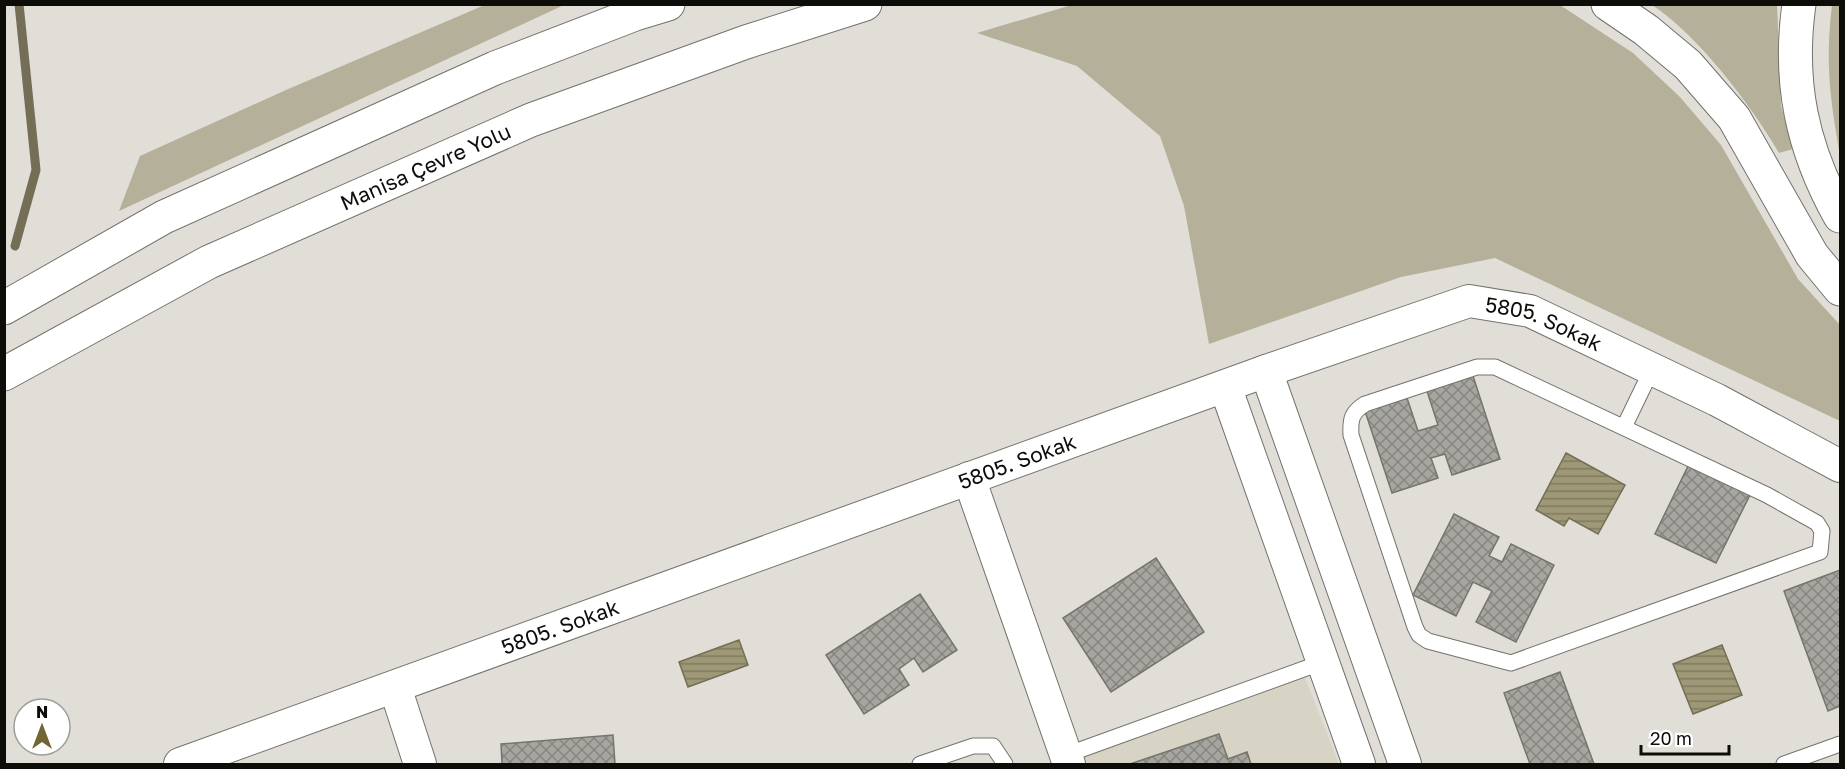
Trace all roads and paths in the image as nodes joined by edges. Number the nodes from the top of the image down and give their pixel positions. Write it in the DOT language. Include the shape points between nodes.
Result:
graph roads {
  1 [pos="668,4"];
  2 [pos="865,4"];
  3 [pos="1608,4"];
  4 [pos="1799,4"];
  5 [pos="643,9"];
  6 [pos="1840,216"];
  7 [pos="1840,289"];
  8 [pos="4,308"];
  9 [pos="1652,369"];
  10 [pos="1266,371"];
  11 [pos="4,375"];
  12 [pos="1225,386"];
  13 [pos="1624,427"];
  14 [pos="1840,466"];
  15 [pos="969,478"];
  16 [pos="1323,662"];
  17 [pos="395,687"];
  18 [pos="1840,744"];
  19 [pos="1068,760"];
  20 [pos="180,765"];
  21 [pos="420,765"];
  22 [pos="921,765"];
  23 [pos="1005,765"];
  24 [pos="1359,765"];
  25 [pos="1405,765"];
  26 [pos="1784,765"];
  1 -- 5 [label="highway"];
  2 -- 11 [label="highway, Manisa Çevre Yolu" via="746,42 531,120 209,262"];
  3 -- 7 [label="highway" via="1688,65 1734,118 1812,255"];
  4 -- 6 [label="highway" via="1794,37 1800,116 1824,186"];
  5 -- 8 [label="highway" via="495,68 164,217"];
  9 -- 10 [label="street, 5805. Sokak" via="1530,311 1469,301"];
  9 -- 13 [label="lane"];
  9 -- 14 [label="street, 5805. Sokak"];
  10 -- 12 [label="street, 5805. Sokak"];
  10 -- 25 [label="street"];
  12 -- 15 [label="street, 5805. Sokak"];
  12 -- 16 [label="street"];
  13 -- 13 [label="lane" via="1767,495 1816,523 1822,531 1820,552 1511,663 1428,641 1419,635 1351,435 1350,421 1355,410 1477,367 1495,367"];
  15 -- 17 [label="street, 5805. Sokak"];
  15 -- 19 [label="street"];
  16 -- 19 [label="lane"];
  16 -- 24 [label="street"];
  17 -- 20 [label="street, 5805. Sokak"];
  17 -- 21 [label="street"];
  18 -- 26 [label="lane"];
  22 -- 23 [label="lane" via="973,746 993,746"];
}
